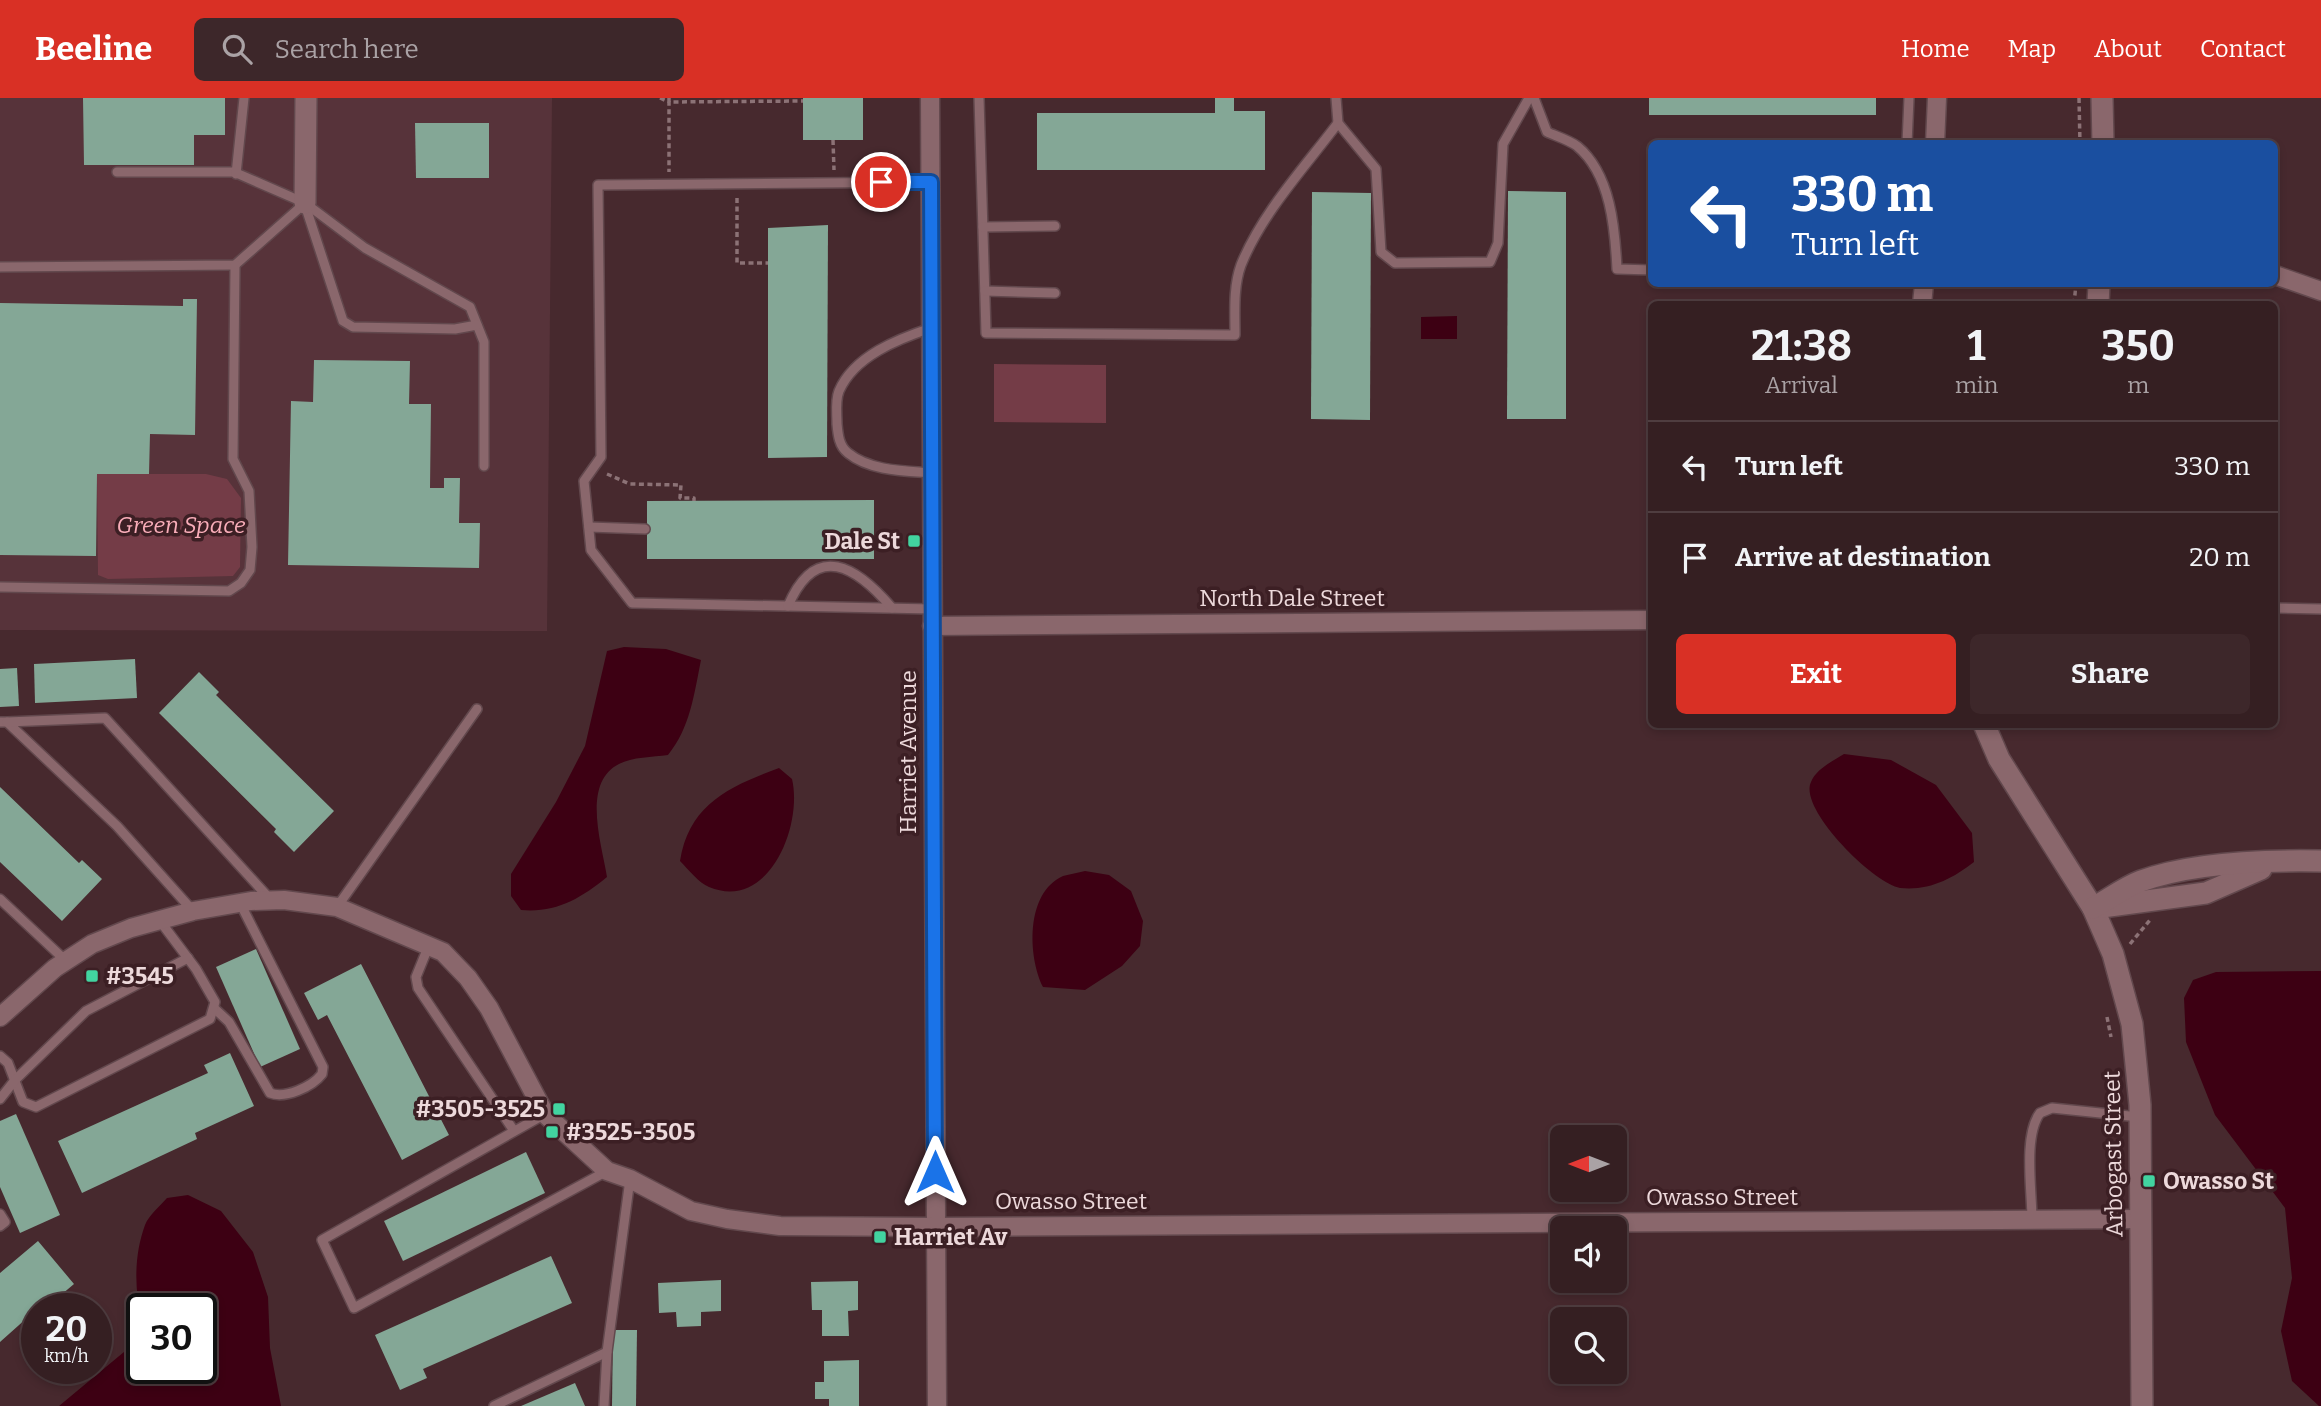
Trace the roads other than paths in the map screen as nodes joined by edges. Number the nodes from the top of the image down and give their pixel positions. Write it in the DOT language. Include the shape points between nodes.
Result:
graph roads {
  1 [pos="244,98"];
  2 [pos="306,98"];
  3 [pos="930,98"];
  4 [pos="979,98"];
  5 [pos="1336,98"];
  6 [pos="1531,98"];
  7 [pos="1909,98"];
  8 [pos="1937,98"];
  9 [pos="2102,98"];
  10 [pos="1338,123"];
  11 [pos="1908,140"];
  12 [pos="1935,140"];
  13 [pos="2103,140"];
  14 [pos="117,173"];
  15 [pos="236,174"];
  16 [pos="931,182"];
  17 [pos="305,204"];
  18 [pos="1055,226"];
  19 [pos="983,227"];
  20 [pos="235,265"];
  21 [pos="0,267"];
  22 [pos="1648,270"];
  23 [pos="2278,276"];
  24 [pos="985,291"];
  25 [pos="2321,291"];
  26 [pos="1055,293"];
  27 [pos="477,325"];
  28 [pos="931,328"];
  29 [pos="484,466"];
  30 [pos="932,474"];
  31 [pos="589,527"];
  32 [pos="645,529"];
  33 [pos="0,587"];
  34 [pos="788,606"];
  35 [pos="892,608"];
  36 [pos="2278,608"];
  37 [pos="2321,609"];
  38 [pos="932,617"];
  39 [pos="1648,620"];
  40 [pos="477,709"];
  41 [pos="3,722"];
  42 [pos="1986,728"];
  43 [pos="2321,861"];
  44 [pos="0,900"];
  45 [pos="271,901"];
  46 [pos="240,903"];
  47 [pos="337,907"];
  48 [pos="2093,908"];
  49 [pos="193,911"];
  50 [pos="160,921"];
  51 [pos="430,944"];
  52 [pos="188,958"];
  53 [pos="66,961"];
  54 [pos="215,1009"];
  55 [pos="0,1017"];
  56 [pos="0,1056"];
  57 [pos="15,1080"];
  58 [pos="0,1099"];
  59 [pos="545,1114"];
  60 [pos="2140,1117"];
  61 [pos="514,1131"];
  62 [pos="607,1171"];
  63 [pos="630,1179"];
  64 [pos="0,1213"];
  65 [pos="2141,1219"];
  66 [pos="2032,1220"];
  67 [pos="0,1226"];
  68 [pos="936,1227"];
  69 [pos="607,1352"];
  70 [pos="494,1406"];
  71 [pos="604,1406"];
  72 [pos="937,1406"];
  73 [pos="2142,1406"];
  1 -- 15 [label="lane"];
  2 -- 17 [label="street"];
  3 -- 16 [label="street, Harriet Avenue"];
  4 -- 19 [label="lane"];
  5 -- 10 [label="lane"];
  6 -- 10 [label="lane" via="1503,144 1498,243 1490,262 1395,263 1381,252 1376,169"];
  6 -- 22 [label="lane" via="1547,132 1577,146 1602,180 1615,229 1617,270"];
  7 -- 11 [label="lane"];
  8 -- 12 [label="street"];
  9 -- 13 [label="street"];
  10 -- 24 [label="lane" via="1267,218 1241,266 1235,293 1235,335 986,332"];
  14 -- 15 [label="lane"];
  15 -- 17 [label="lane"];
  16 -- 28 [label="street, Harriet Avenue"];
  16 -- 31 [label="lane" via="598,185 601,457 584,481"];
  17 -- 20 [label="lane"];
  17 -- 27 [label="lane" via="365,248 470,307"];
  17 -- 27 [label="lane" via="343,321 353,327 454,329"];
  18 -- 19 [label="lane"];
  19 -- 24 [label="lane"];
  20 -- 21 [label="lane"];
  20 -- 33 [label="lane" via="233,459 251,505 250,570 241,583 229,591"];
  23 -- 25 [label="street"];
  24 -- 26 [label="lane"];
  27 -- 29 [label="lane" via="484,342"];
  28 -- 30 [label="street, Harriet Avenue"];
  28 -- 30 [label="lane" via="896,340 866,360 850,375 837,402 838,439 846,452 888,469"];
  30 -- 38 [label="street, Harriet Avenue"];
  31 -- 32 [label="lane"];
  31 -- 34 [label="lane" via="591,550 632,603"];
  34 -- 35 [label="lane"];
  34 -- 35 [label="lane" via="804,579 822,568 842,566 871,583"];
  35 -- 38 [label="lane"];
  36 -- 37 [label="lane"];
  38 -- 39 [label="street, North Dale Street"];
  38 -- 68 [label="street, Harriet Avenue"];
  40 -- 47 [label="lane"];
  41 -- 45 [label="lane" via="105,718"];
  41 -- 49 [label="lane" via="117,826"];
  42 -- 48 [label="street, Arbogast Street" via="2005,768"];
  43 -- 48 [label="street" via="2282,860 2206,892"];
  44 -- 53 [label="lane"];
  45 -- 46 [label="street, Owasso Street"];
  45 -- 47 [label="street, Owasso Street"];
  46 -- 49 [label="street, Owasso Street"];
  46 -- 54 [label="lane" via="323,1067 322,1074 287,1094 270,1093 229,1022"];
  47 -- 51 [label="street, Owasso Street"];
  48 -- 60 [label="street, Arbogast Street" via="2113,954 2132,1024"];
  49 -- 50 [label="street, Owasso Street"];
  50 -- 52 [label="lane"];
  50 -- 53 [label="street, Owasso Street" via="92,944"];
  51 -- 59 [label="street, Owasso Street" via="468,978 489,1008"];
  51 -- 61 [label="lane" via="416,977 418,988"];
  52 -- 54 [label="lane"];
  52 -- 57 [label="lane" via="86,1011"];
  53 -- 55 [label="street, Owasso Street"];
  54 -- 57 [label="lane" via="210,1019 36,1107 23,1102"];
  56 -- 57 [label="lane"];
  57 -- 58 [label="lane"];
  59 -- 61 [label="lane"];
  59 -- 62 [label="street, Owasso Street"];
  60 -- 65 [label="street, Arbogast Street"];
  60 -- 66 [label="lane" via="2052,1108 2037,1115 2030,1146"];
  61 -- 62 [label="lane" via="322,1240 355,1308"];
  62 -- 63 [label="street, Owasso Street"];
  63 -- 68 [label="street, Owasso Street" via="691,1211 727,1219 780,1226"];
  63 -- 69 [label="lane"];
  64 -- 67 [label="lane" via="5,1222"];
  65 -- 66 [label="street, Owasso Street"];
  65 -- 73 [label="street, Arbogast Street"];
  66 -- 68 [label="street, Owasso Street"];
  68 -- 72 [label="street, Harriet Avenue"];
  69 -- 70 [label="lane"];
  69 -- 71 [label="lane"];
}
